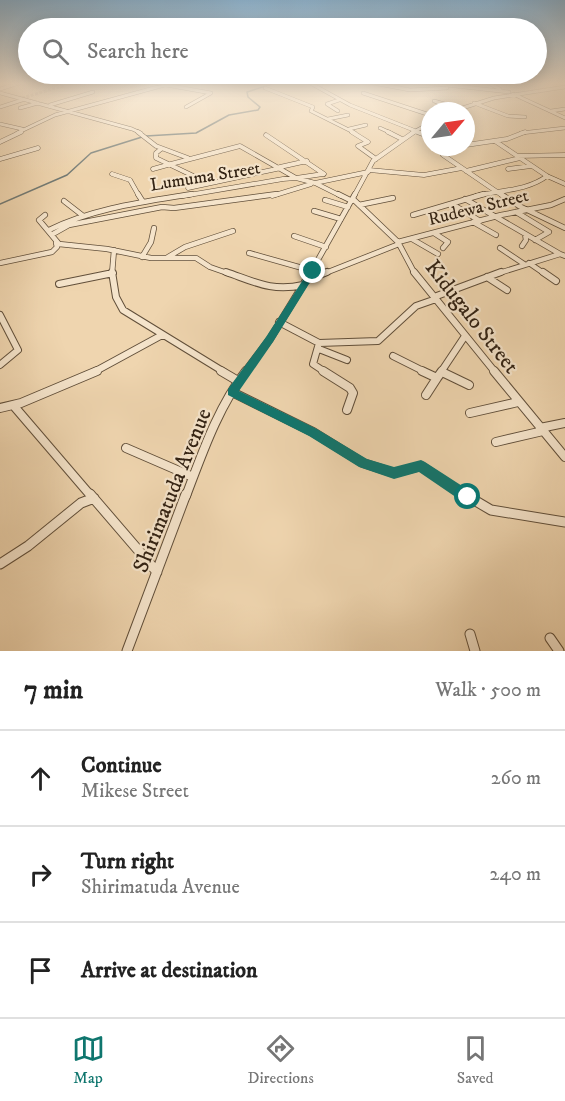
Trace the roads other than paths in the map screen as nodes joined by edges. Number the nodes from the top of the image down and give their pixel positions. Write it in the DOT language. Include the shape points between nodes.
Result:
graph roads {
  1 [pos="61,113"];
  2 [pos="76,113"];
  3 [pos="315,113"];
  4 [pos="371,113"];
  5 [pos="501,113"];
  6 [pos="348,115"];
  7 [pos="525,117"];
  8 [pos="327,119"];
  9 [pos="0,124"];
  10 [pos="366,125"];
  11 [pos="380,128"];
  12 [pos="565,128"];
  13 [pos="23,129"];
  14 [pos="421,129"];
  15 [pos="348,130"];
  16 [pos="414,132"];
  17 [pos="421,134"];
  18 [pos="266,135"];
  19 [pos="402,139"];
  20 [pos="495,141"];
  21 [pos="0,142"];
  22 [pos="475,144"];
  23 [pos="38,148"];
  24 [pos="161,149"];
  25 [pos="565,155"];
  26 [pos="444,156"];
  27 [pos="518,157"];
  28 [pos="0,159"];
  29 [pos="188,159"];
  30 [pos="376,159"];
  31 [pos="307,161"];
  32 [pos="171,164"];
  33 [pos="532,166"];
  34 [pos="280,168"];
  35 [pos="153,169"];
  36 [pos="464,169"];
  37 [pos="508,170"];
  38 [pos="369,171"];
  39 [pos="112,174"];
  40 [pos="323,174"];
  41 [pos="547,176"];
  42 [pos="296,178"];
  43 [pos="331,180"];
  44 [pos="209,183"];
  45 [pos="314,183"];
  46 [pos="565,184"];
  47 [pos="189,188"];
  48 [pos="499,193"];
  49 [pos="393,198"];
  50 [pos="465,199"];
  51 [pos="565,199"];
  52 [pos="63,201"];
  53 [pos="325,201"];
  54 [pos="143,202"];
  55 [pos="353,203"];
  56 [pos="452,204"];
  57 [pos="525,209"];
  58 [pos="314,210"];
  59 [pos="516,212"];
  60 [pos="45,215"];
  61 [pos="82,215"];
  62 [pos="413,215"];
  63 [pos="493,217"];
  64 [pos="341,219"];
  65 [pos="480,220"];
  66 [pos="473,222"];
  67 [pos="154,228"];
  68 [pos="565,228"];
  69 [pos="233,231"];
  70 [pos="51,232"];
  71 [pos="433,233"];
  72 [pos="525,234"];
  73 [pos="496,235"];
  74 [pos="294,236"];
  75 [pos="412,239"];
  76 [pos="535,240"];
  77 [pos="56,243"];
  78 [pos="398,243"];
  79 [pos="522,246"];
  80 [pos="326,247"];
  81 [pos="443,248"];
  82 [pos="500,248"];
  83 [pos="114,250"];
  84 [pos="249,253"];
  85 [pos="438,254"];
  86 [pos="562,255"];
  87 [pos="142,257"];
  88 [pos="167,257"];
  89 [pos="0,263"];
  90 [pos="527,264"];
  91 [pos="313,271"];
  92 [pos="113,273"];
  93 [pos="487,277"];
  94 [pos="556,281"];
  95 [pos="305,283"];
  96 [pos="59,284"];
  97 [pos="507,290"];
  98 [pos="435,298"];
  99 [pos="0,315"];
  100 [pos="279,322"];
  101 [pos="162,335"];
  102 [pos="465,336"];
  103 [pos="319,346"];
  104 [pos="393,356"];
  105 [pos="347,360"];
  106 [pos="0,365"];
  107 [pos="440,375"];
  108 [pos="238,381"];
  109 [pos="469,385"];
  110 [pos="232,392"];
  111 [pos="426,395"];
  112 [pos="518,402"];
  113 [pos="13,405"];
  114 [pos="0,408"];
  115 [pos="347,410"];
  116 [pos="470,413"];
  117 [pos="565,423"];
  118 [pos="541,430"];
  119 [pos="496,442"];
  120 [pos="126,448"];
  121 [pos="565,457"];
  122 [pos="193,477"];
  123 [pos="94,498"];
  124 [pos="565,522"];
  125 [pos="0,564"];
  126 [pos="157,572"];
  127 [pos="470,634"];
  128 [pos="550,638"];
  129 [pos="127,651"];
  130 [pos="475,651"];
  131 [pos="559,651"];
  1 -- 13 [label="street"];
  2 -- 24 [label="street" via="132,129"];
  3 -- 8 [label="street"];
  4 -- 16 [label="street"];
  5 -- 7 [label="street"];
  6 -- 8 [label="street"];
  8 -- 15 [label="street"];
  9 -- 13 [label="street"];
  10 -- 15 [label="street"];
  11 -- 19 [label="street"];
  12 -- 20 [label="street" via="524,132"];
  13 -- 21 [label="street"];
  14 -- 16 [label="street, Shirimatuda Avenue"];
  15 -- 30 [label="street" via="368,141 358,146"];
  16 -- 17 [label="street"];
  16 -- 19 [label="street, Shirimatuda Avenue"];
  18 -- 31 [label="street"];
  19 -- 30 [label="street, Shirimatuda Avenue"];
  20 -- 22 [label="street"];
  20 -- 27 [label="street"];
  23 -- 28 [label="street"];
  24 -- 29 [label="street"];
  24 -- 32 [label="street" via="155,156"];
  25 -- 27 [label="street, Lumuma Street"];
  26 -- 36 [label="street"];
  27 -- 33 [label="street"];
  27 -- 36 [label="street, Lumuma Street"];
  29 -- 32 [label="street"];
  29 -- 34 [label="street" via="240,146"];
  30 -- 38 [label="street, Shirimatuda Avenue"];
  31 -- 34 [label="street"];
  31 -- 40 [label="street"];
  32 -- 35 [label="street"];
  32 -- 44 [label="street"];
  33 -- 37 [label="street"];
  33 -- 41 [label="street"];
  34 -- 42 [label="street"];
  34 -- 44 [label="street"];
  36 -- 38 [label="street, Lumuma Street" via="424,174"];
  36 -- 48 [label="street"];
  38 -- 43 [label="street, Lumuma Street"];
  38 -- 55 [label="street, Shirimatuda Avenue"];
  39 -- 54 [label="street" via="130,180"];
  40 -- 42 [label="street"];
  40 -- 43 [label="street"];
  41 -- 46 [label="street"];
  41 -- 48 [label="street"];
  42 -- 45 [label="street, Lumuma Street"];
  42 -- 54 [label="street, Lumuma Street"];
  43 -- 45 [label="street, Lumuma Street"];
  44 -- 47 [label="street"];
  45 -- 55 [label="street"];
  45 -- 70 [label="street" via="267,198 162,207"];
  48 -- 50 [label="street"];
  48 -- 57 [label="street"];
  49 -- 55 [label="street"];
  50 -- 56 [label="street"];
  50 -- 63 [label="street"];
  51 -- 57 [label="street, Rudewa Street" via="551,206"];
  52 -- 61 [label="street"];
  53 -- 55 [label="street"];
  54 -- 61 [label="street, Lumuma Street"];
  55 -- 64 [label="street, Shirimatuda Avenue"];
  55 -- 78 [label="street, Kidugalo Street"];
  56 -- 62 [label="street"];
  56 -- 65 [label="street"];
  57 -- 59 [label="street, Rudewa Street"];
  57 -- 68 [label="street"];
  58 -- 64 [label="street"];
  59 -- 63 [label="street, Rudewa Street"];
  59 -- 76 [label="street" via="549,231"];
  60 -- 70 [label="street" via="39,220"];
  61 -- 70 [label="street, Lumuma Street"];
  63 -- 65 [label="street, Rudewa Street"];
  63 -- 72 [label="street"];
  64 -- 80 [label="street, Shirimatuda Avenue"];
  65 -- 66 [label="street, Rudewa Street"];
  66 -- 71 [label="street, Rudewa Street"];
  66 -- 73 [label="street"];
  67 -- 87 [label="street"];
  69 -- 88 [label="street" via="184,247"];
  70 -- 77 [label="street"];
  71 -- 75 [label="street, Rudewa Street"];
  71 -- 81 [label="street" via="448,242"];
  72 -- 76 [label="street"];
  72 -- 79 [label="street"];
  74 -- 80 [label="street"];
  75 -- 78 [label="street, Rudewa Street"];
  75 -- 85 [label="street"];
  76 -- 86 [label="street"];
  77 -- 83 [label="street"];
  77 -- 89 [label="street" via="52,252"];
  78 -- 95 [label="street, Rudewa Street"];
  78 -- 98 [label="street, Kidugalo Street" via="409,265"];
  80 -- 91 [label="street, Shirimatuda Avenue"];
  82 -- 90 [label="street"];
  83 -- 87 [label="street"];
  83 -- 92 [label="street"];
  84 -- 91 [label="street"];
  86 -- 90 [label="street"];
  87 -- 88 [label="street"];
  88 -- 95 [label="street" via="196,258 210,267 274,288"];
  90 -- 93 [label="street"];
  90 -- 94 [label="street"];
  91 -- 95 [label="street, Shirimatuda Avenue"];
  92 -- 96 [label="street"];
  92 -- 101 [label="street" via="119,306"];
  93 -- 97 [label="street"];
  93 -- 98 [label="street"];
  95 -- 100 [label="street, Shirimatuda Avenue"];
  98 -- 102 [label="street, Kidugalo Street"];
  98 -- 103 [label="street" via="416,306 378,341"];
  99 -- 106 [label="street" via="18,350"];
  100 -- 103 [label="street"];
  100 -- 108 [label="street, Shirimatuda Avenue"];
  101 -- 108 [label="street"];
  101 -- 113 [label="street" via="120,360"];
  102 -- 107 [label="street"];
  102 -- 112 [label="street, Kidugalo Street"];
  103 -- 105 [label="street"];
  103 -- 115 [label="street" via="313,364 350,388 353,393"];
  104 -- 107 [label="street"];
  107 -- 109 [label="street"];
  107 -- 111 [label="street"];
  108 -- 110 [label="street, Shirimatuda Avenue"];
  110 -- 122 [label="street, Shirimatuda Avenue"];
  110 -- 124 [label="street" via="313,432 363,463 394,473 421,466 491,510"];
  112 -- 116 [label="street"];
  112 -- 118 [label="street, Kidugalo Street"];
  113 -- 114 [label="street"];
  113 -- 123 [label="street"];
  117 -- 118 [label="street"];
  118 -- 119 [label="street"];
  118 -- 121 [label="street, Kidugalo Street"];
  120 -- 122 [label="street"];
  122 -- 126 [label="street, Shirimatuda Avenue"];
  123 -- 125 [label="street" via="81,503"];
  123 -- 126 [label="street"];
  126 -- 129 [label="street, Shirimatuda Avenue"];
  127 -- 130 [label="street"];
  128 -- 131 [label="street"];
}
